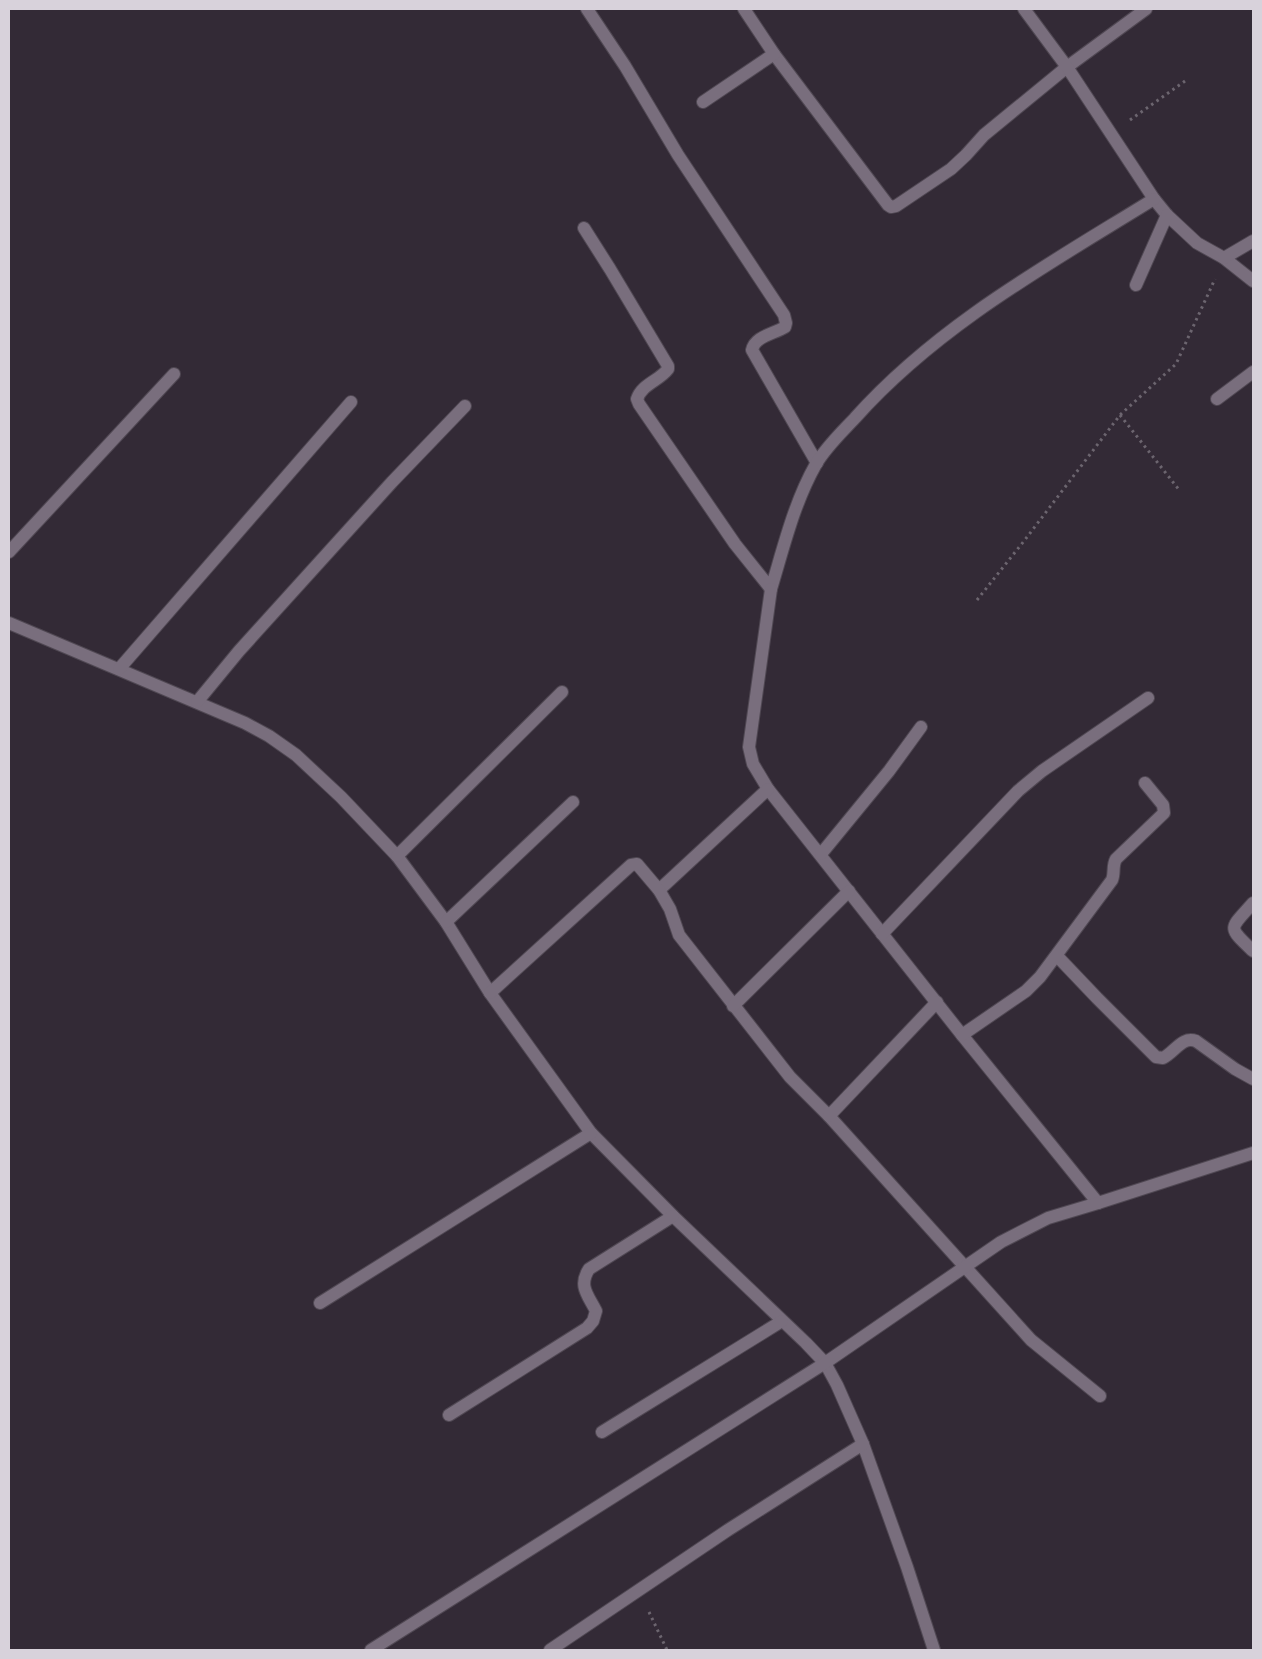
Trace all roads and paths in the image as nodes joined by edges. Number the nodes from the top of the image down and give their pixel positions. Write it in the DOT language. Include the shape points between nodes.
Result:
graph roads {
  1 [pos="587,9"];
  2 [pos="744,9"];
  3 [pos="1024,9"];
  4 [pos="1146,9"];
  5 [pos="774,54"];
  6 [pos="1066,67"];
  7 [pos="1184,81"];
  8 [pos="703,102"];
  9 [pos="1111,134"];
  10 [pos="1154,199"];
  11 [pos="1167,216"];
  12 [pos="584,228"];
  13 [pos="1253,241"];
  14 [pos="1224,258"];
  15 [pos="1253,281"];
  16 [pos="1136,285"];
  17 [pos="1253,372"];
  18 [pos="174,374"];
  19 [pos="1217,399"];
  20 [pos="351,402"];
  21 [pos="465,406"];
  22 [pos="1120,415"];
  23 [pos="816,463"];
  24 [pos="1180,491"];
  25 [pos="9,552"];
  26 [pos="771,589"];
  27 [pos="977,600"];
  28 [pos="9,623"];
  29 [pos="119,670"];
  30 [pos="562,692"];
  31 [pos="1148,698"];
  32 [pos="197,702"];
  33 [pos="921,728"];
  34 [pos="1145,783"];
  35 [pos="768,789"];
  36 [pos="573,802"];
  37 [pos="821,854"];
  38 [pos="397,856"];
  39 [pos="659,890"];
  40 [pos="849,892"];
  41 [pos="1253,903"];
  42 [pos="446,922"];
  43 [pos="882,934"];
  44 [pos="1253,951"];
  45 [pos="1057,956"];
  46 [pos="490,993"];
  47 [pos="937,1002"];
  48 [pos="732,1006"];
  49 [pos="962,1035"];
  50 [pos="1253,1079"];
  51 [pos="830,1116"];
  52 [pos="591,1133"];
  53 [pos="1253,1153"];
  54 [pos="1098,1204"];
  55 [pos="673,1216"];
  56 [pos="966,1267"];
  57 [pos="320,1303"];
  58 [pos="782,1321"];
  59 [pos="825,1364"];
  60 [pos="1100,1396"];
  61 [pos="448,1415"];
  62 [pos="602,1432"];
  63 [pos="863,1444"];
  64 [pos="638,1590"];
  65 [pos="371,1650"];
  66 [pos="550,1650"];
  67 [pos="667,1650"];
  68 [pos="934,1650"];
  1 -- 23 [label="street" via="678,155 784,315 785,327 758,340 752,350"];
  2 -- 5 [label="street"];
  3 -- 6 [label="street"];
  4 -- 6 [label="street"];
  5 -- 6 [label="street" via="891,207 951,169 984,135"];
  5 -- 8 [label="street"];
  6 -- 9 [label="street"];
  7 -- 9 [label="path"];
  9 -- 10 [label="street"];
  10 -- 11 [label="street"];
  10 -- 23 [label="street" via="1022,280 949,332 901,370"];
  11 -- 14 [label="street" via="1197,243"];
  11 -- 16 [label="street"];
  12 -- 26 [label="street" via="668,366 667,372 641,389 637,399 639,404 735,544"];
  13 -- 14 [label="street"];
  14 -- 15 [label="street"];
  14 -- 22 [label="path" via="1176,364"];
  17 -- 19 [label="street"];
  18 -- 25 [label="street"];
  20 -- 29 [label="street"];
  21 -- 32 [label="street" via="392,482"];
  22 -- 24 [label="path"];
  22 -- 27 [label="path"];
  23 -- 26 [label="street" via="795,506"];
  26 -- 35 [label="street" via="749,746 753,764"];
  28 -- 29 [label="street"];
  29 -- 32 [label="street"];
  30 -- 38 [label="street"];
  31 -- 43 [label="street" via="1018,791"];
  32 -- 38 [label="street" via="269,736 296,755"];
  33 -- 37 [label="street"];
  34 -- 45 [label="street" via="1163,805 1164,813 1116,859 1112,880"];
  35 -- 37 [label="street"];
  35 -- 39 [label="street"];
  36 -- 42 [label="street"];
  37 -- 40 [label="street"];
  38 -- 42 [label="street"];
  39 -- 46 [label="street" via="639,866 631,865"];
  39 -- 48 [label="street" via="679,935"];
  40 -- 43 [label="street"];
  40 -- 48 [label="street"];
  41 -- 44 [label="street" via="1233,928 1234,933"];
  42 -- 46 [label="street"];
  43 -- 47 [label="street"];
  45 -- 49 [label="street" via="1026,991"];
  45 -- 50 [label="street" via="1156,1056 1170,1055 1191,1039"];
  46 -- 52 [label="street"];
  47 -- 49 [label="street"];
  47 -- 51 [label="street"];
  48 -- 51 [label="street" via="790,1077"];
  49 -- 54 [label="street"];
  51 -- 56 [label="street"];
  52 -- 55 [label="street"];
  52 -- 57 [label="street"];
  53 -- 54 [label="street"];
  54 -- 56 [label="street" via="1048,1218 1001,1242"];
  55 -- 58 [label="street"];
  55 -- 61 [label="street" via="589,1269 583,1286 596,1311 587,1328"];
  56 -- 59 [label="street"];
  56 -- 60 [label="street" via="1030,1340"];
  58 -- 59 [label="street"];
  58 -- 62 [label="street"];
  59 -- 63 [label="street"];
  59 -- 65 [label="street"];
  63 -- 64 [label="street"];
  63 -- 68 [label="street"];
  64 -- 66 [label="street"];
  64 -- 67 [label="path"];
}
